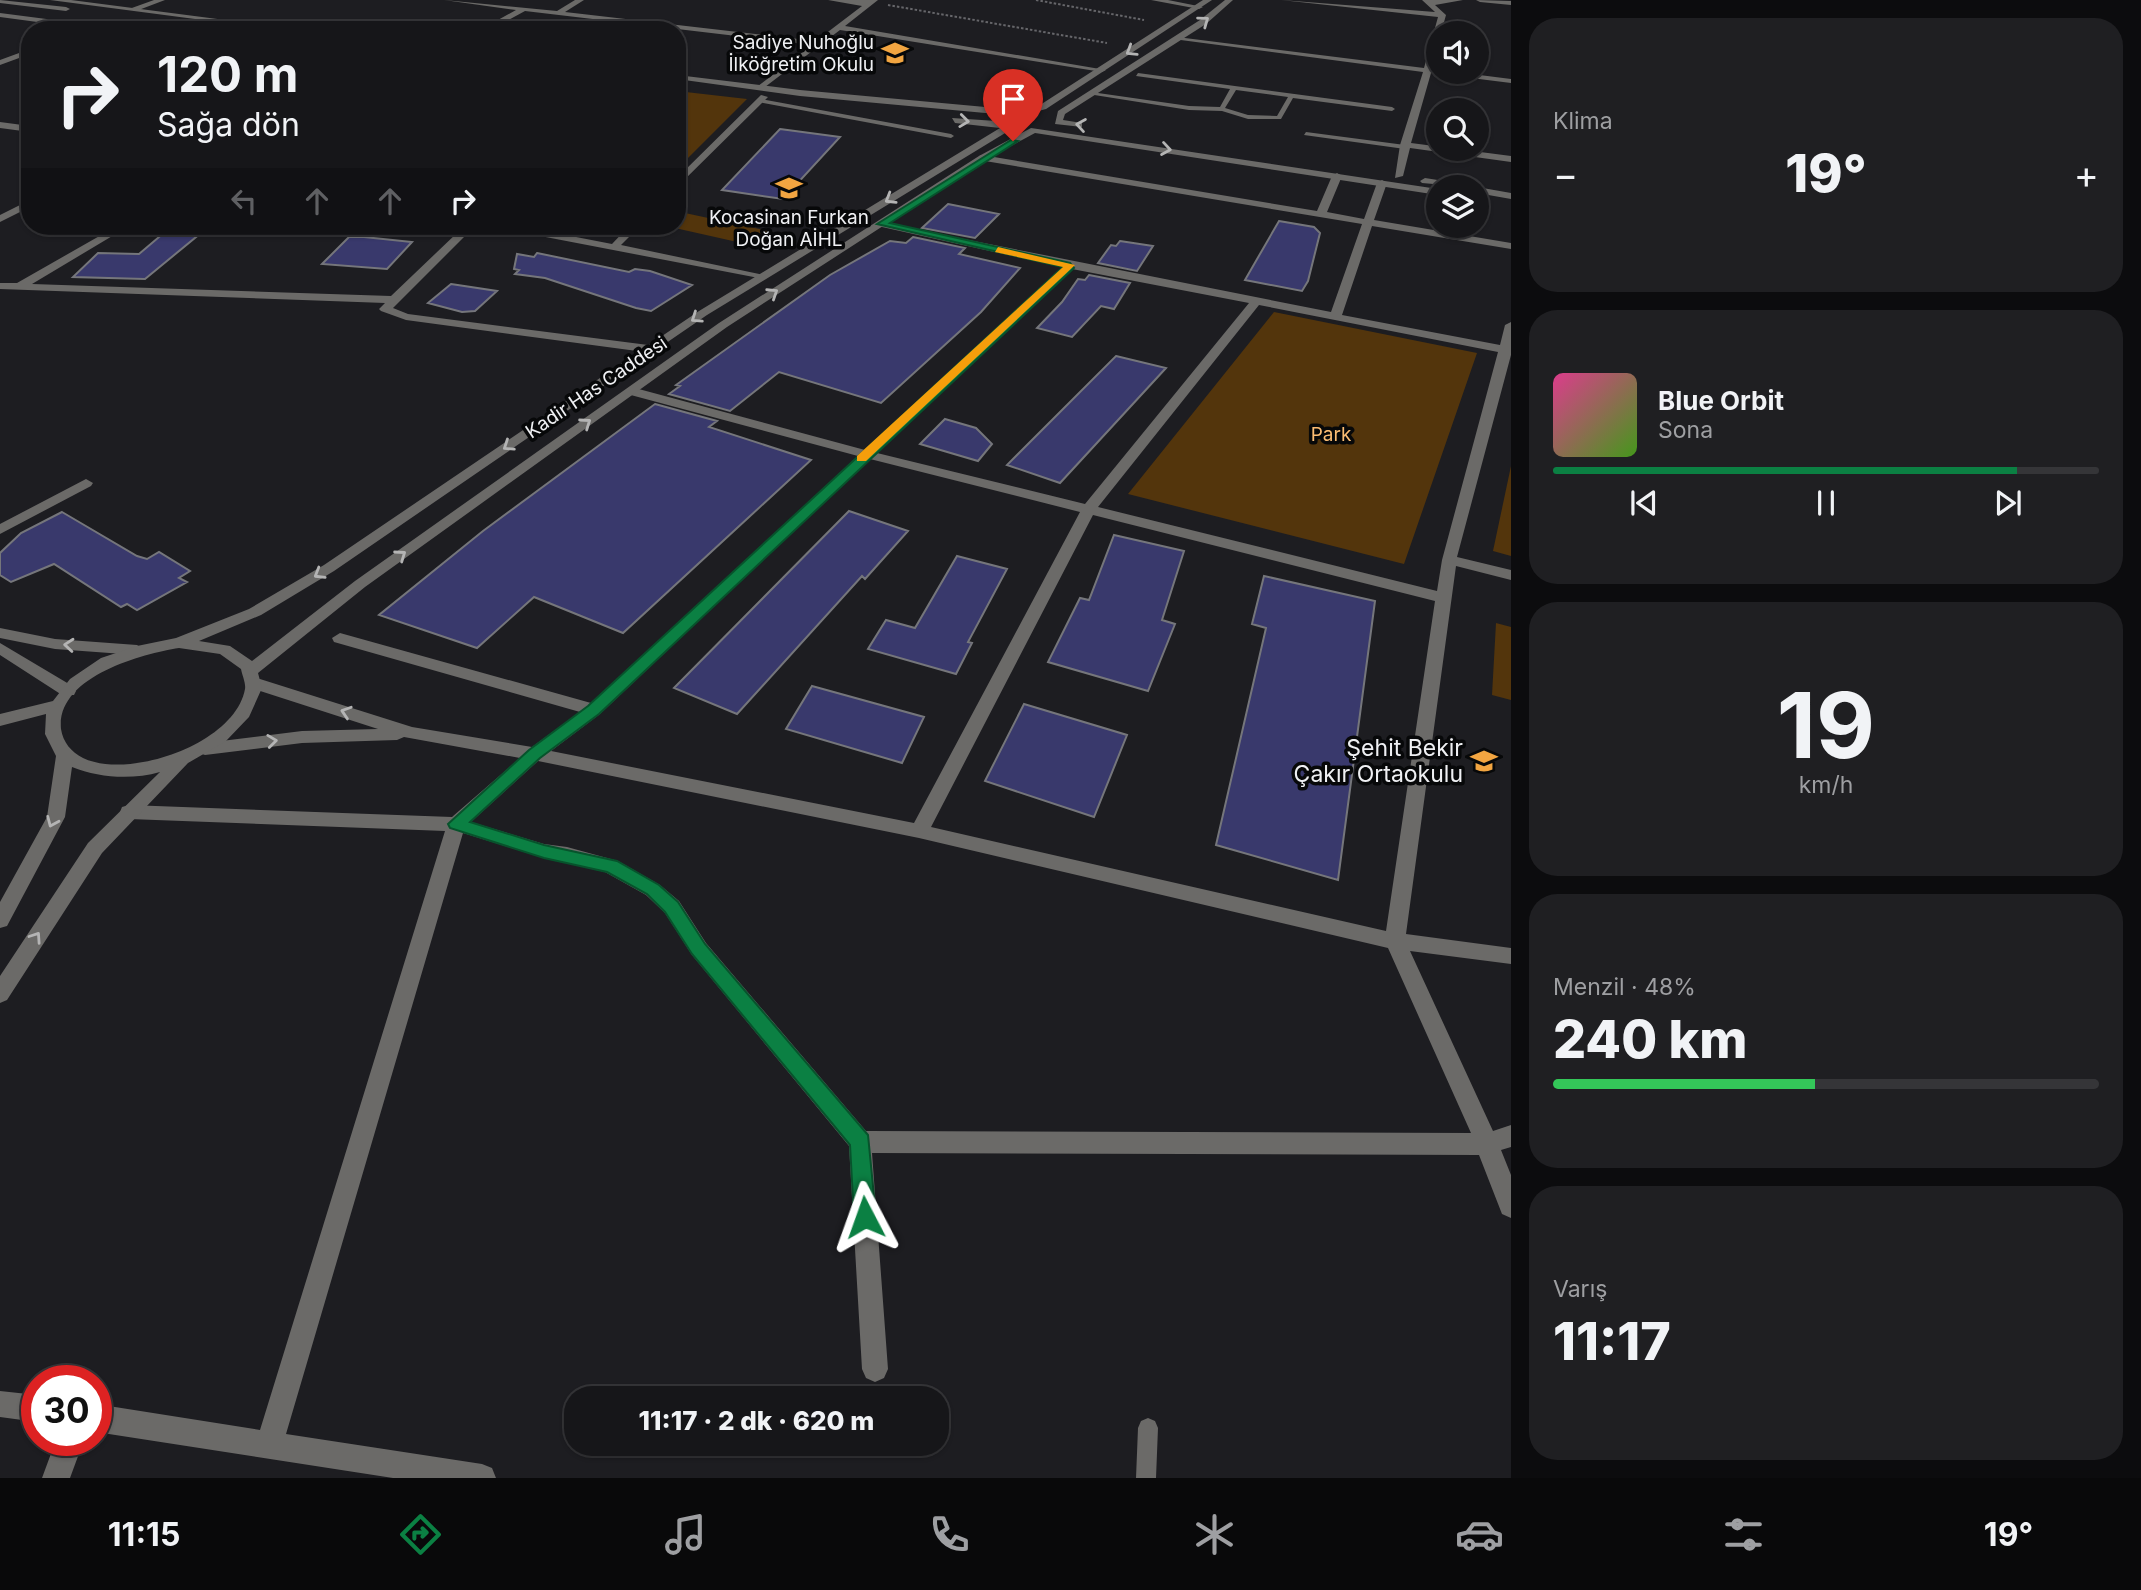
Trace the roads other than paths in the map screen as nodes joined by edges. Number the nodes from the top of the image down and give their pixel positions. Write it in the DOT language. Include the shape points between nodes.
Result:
graph roads {
  1 [pos="54,0"];
  2 [pos="161,0"];
  3 [pos="449,0"];
  4 [pos="512,0"];
  5 [pos="580,0"];
  6 [pos="832,0"];
  7 [pos="1155,0"];
  8 [pos="1208,0"];
  9 [pos="1229,0"];
  10 [pos="1284,0"];
  11 [pos="1459,0"];
  12 [pos="1480,0"];
  13 [pos="0,1"];
  14 [pos="871,2"];
  15 [pos="1428,2"];
  16 [pos="1511,3"];
  17 [pos="500,6"];
  18 [pos="1199,7"];
  19 [pos="134,9"];
  20 [pos="524,9"];
  21 [pos="558,13"];
  22 [pos="0,15"];
  23 [pos="1442,15"];
  24 [pos="41,21"];
  25 [pos="159,21"];
  26 [pos="228,21"];
  27 [pos="501,21"];
  28 [pos="627,21"];
  29 [pos="1440,21"];
  30 [pos="837,27"];
  31 [pos="686,28"];
  32 [pos="1177,39"];
  33 [pos="815,43"];
  34 [pos="21,55"];
  35 [pos="0,63"];
  36 [pos="1101,70"];
  37 [pos="1426,70"];
  38 [pos="1138,75"];
  39 [pos="1426,75"];
  40 [pos="1489,78"];
  41 [pos="686,79"];
  42 [pos="1511,81"];
  43 [pos="686,87"];
  44 [pos="1234,88"];
  45 [pos="1091,94"];
  46 [pos="762,95"];
  47 [pos="1291,96"];
  48 [pos="1056,99"];
  49 [pos="885,102"];
  50 [pos="1222,109"];
  51 [pos="1392,109"];
  52 [pos="1019,113"];
  53 [pos="905,114"];
  54 [pos="944,118"];
  55 [pos="1059,121"];
  56 [pos="0,125"];
  57 [pos="1086,126"];
  58 [pos="1012,127"];
  59 [pos="21,128"];
  60 [pos="1034,130"];
  61 [pos="1126,132"];
  62 [pos="1306,134"];
  63 [pos="951,136"];
  64 [pos="1405,146"];
  65 [pos="982,158"];
  66 [pos="1511,159"];
  67 [pos="686,175"];
  68 [pos="1337,176"];
  69 [pos="1398,176"];
  70 [pos="1426,181"];
  71 [pos="1382,183"];
  72 [pos="1426,190"];
  73 [pos="1489,192"];
  74 [pos="1511,196"];
  75 [pos="1489,200"];
  76 [pos="1511,204"];
  77 [pos="0,205"];
  78 [pos="21,206"];
  79 [pos="21,209"];
  80 [pos="1321,214"];
  81 [pos="0,219"];
  82 [pos="1368,222"];
  83 [pos="882,224"];
  84 [pos="108,235"];
  85 [pos="461,235"];
  86 [pos="551,235"];
  87 [pos="626,235"];
  88 [pos="1511,246"];
  89 [pos="614,247"];
  90 [pos="1070,265"];
  91 [pos="764,276"];
  92 [pos="0,286"];
  93 [pos="19,286"];
  94 [pos="0,297"];
  95 [pos="395,300"];
  96 [pos="1257,302"];
  97 [pos="1335,317"];
  98 [pos="1511,325"];
  99 [pos="652,349"];
  100 [pos="1507,350"];
  101 [pos="631,391"];
  102 [pos="866,454"];
  103 [pos="86,483"];
  104 [pos="1088,510"];
  105 [pos="0,530"];
  106 [pos="1449,560"];
  107 [pos="1511,575"];
  108 [pos="1444,598"];
  109 [pos="0,633"];
  110 [pos="340,638"];
  111 [pos="179,643"];
  112 [pos="0,648"];
  113 [pos="137,650"];
  114 [pos="252,677"];
  115 [pos="64,698"];
  116 [pos="594,710"];
  117 [pos="0,719"];
  118 [pos="411,733"];
  119 [pos="205,749"];
  120 [pos="535,754"];
  121 [pos="65,755"];
  122 [pos="183,759"];
  123 [pos="129,812"];
  124 [pos="456,824"];
  125 [pos="919,831"];
  126 [pos="0,920"];
  127 [pos="1395,941"];
  128 [pos="1511,957"];
  129 [pos="0,994"];
  130 [pos="1511,1136"];
  131 [pos="860,1142"];
  132 [pos="1488,1144"];
  133 [pos="1511,1206"];
  134 [pos="875,1369"];
  135 [pos="0,1404"];
  136 [pos="21,1407"];
  137 [pos="112,1420"];
  138 [pos="1147,1428"];
  139 [pos="269,1445"];
  140 [pos="64,1456"];
  141 [pos="56,1478"];
  142 [pos="482,1478"];
  143 [pos="1146,1478"];
  1 -- 19 [label="street"];
  2 -- 19 [label="street"];
  3 -- 17 [label="street"];
  4 -- 17 [label="street"];
  5 -- 21 [label="street"];
  6 -- 14 [label="street"];
  7 -- 18 [label="street"];
  8 -- 18 [label="street"];
  32 -- 9 [label="street, one-way"];
  10 -- 23 [label="street"];
  11 -- 15 [label="street"];
  12 -- 16 [label="street"];
  13 -- 25 [label="street"];
  14 -- 30 [label="street"];
  15 -- 23 [label="street"];
  17 -- 20 [label="street"];
  18 -- 36 [label="street, one-way"];
  19 -- 26 [label="street"];
  20 -- 21 [label="street"];
  20 -- 27 [label="street"];
  21 -- 28 [label="street"];
  22 -- 24 [label="street"];
  23 -- 29 [label="street"];
  30 -- 33 [label="street"];
  30 -- 36 [label="street"];
  31 -- 33 [label="street"];
  32 -- 37 [label="street"];
  32 -- 45 [label="street"];
  33 -- 46 [label="street"];
  34 -- 35 [label="street"];
  36 -- 48 [label="street"];
  38 -- 44 [label="lane"];
  39 -- 64 [label="street"];
  40 -- 42 [label="street"];
  41 -- 46 [label="street"];
  43 -- 46 [label="street"];
  44 -- 47 [label="lane"];
  44 -- 50 [label="lane"];
  45 -- 50 [label="lane"];
  45 -- 55 [label="street" via="1064,111"];
  46 -- 49 [label="street"];
  46 -- 53 [label="street"];
  46 -- 63 [label="lane"];
  46 -- 67 [label="street"];
  47 -- 50 [label="lane" via="1279,118 1248,117"];
  47 -- 51 [label="lane"];
  48 -- 49 [label="street" via="992,105"];
  48 -- 52 [label="street"];
  49 -- 52 [label="street"];
  52 -- 55 [label="street" via="1043,114"];
  52 -- 58 [label="street" via="1008,117"];
  54 -- 58 [label="street, one-way"];
  57 -- 55 [label="street, one-way"];
  55 -- 60 [label="street, Kadir Has Caddesi" via="1050,129"];
  56 -- 59 [label="street"];
  58 -- 60 [label="street"];
  58 -- 91 [label="street, Kadir Has Caddesi, one-way"];
  60 -- 65 [label="street, Kadir Has Caddesi"];
  60 -- 68 [label="street, one-way"];
  61 -- 69 [label="street"];
  62 -- 64 [label="lane"];
  64 -- 66 [label="street"];
  64 -- 69 [label="street"];
  65 -- 80 [label="street"];
  65 -- 83 [label="street, Kadir Has Caddesi"];
  68 -- 71 [label="street"];
  68 -- 80 [label="street"];
  69 -- 70 [label="street"];
  71 -- 72 [label="street"];
  71 -- 82 [label="street"];
  73 -- 74 [label="street"];
  75 -- 76 [label="street"];
  77 -- 78 [label="street"];
  79 -- 81 [label="street"];
  80 -- 82 [label="street"];
  82 -- 88 [label="street"];
  82 -- 97 [label="street"];
  83 -- 90 [label="street"];
  101 -- 83 [label="street, Kadir Has Caddesi, one-way" via="723,325"];
  84 -- 93 [label="street"];
  85 -- 95 [label="street"];
  86 -- 89 [label="street"];
  87 -- 89 [label="street"];
  89 -- 91 [label="street"];
  90 -- 96 [label="street"];
  90 -- 102 [label="street"];
  91 -- 99 [label="street, Kadir Has Caddesi, one-way"];
  92 -- 93 [label="street"];
  93 -- 94 [label="street"];
  93 -- 95 [label="street"];
  95 -- 99 [label="street" via="386,309 406,317"];
  96 -- 97 [label="street"];
  96 -- 104 [label="street"];
  97 -- 100 [label="street"];
  98 -- 100 [label="street"];
  99 -- 111 [label="street, Kadir Has Caddesi, one-way" via="329,568 255,612"];
  100 -- 106 [label="street"];
  101 -- 102 [label="street"];
  114 -- 101 [label="street, Kadir Has Caddesi, one-way" via="341,598"];
  102 -- 104 [label="street"];
  102 -- 116 [label="street"];
  103 -- 105 [label="street"];
  104 -- 108 [label="street"];
  104 -- 125 [label="street"];
  106 -- 107 [label="street"];
  106 -- 108 [label="street"];
  108 -- 127 [label="street"];
  113 -- 109 [label="street, one-way"];
  110 -- 116 [label="street"];
  111 -- 113 [label="street"];
  111 -- 114 [label="street" via="223,650 242,661"];
  112 -- 115 [label="street"];
  113 -- 115 [label="street" via="98,667"];
  118 -- 114 [label="street, one-way"];
  114 -- 119 [label="street" via="247,710"];
  115 -- 117 [label="street"];
  115 -- 121 [label="street" via="52,732"];
  116 -- 120 [label="street"];
  119 -- 118 [label="street, one-way" via="302,737"];
  118 -- 120 [label="street"];
  119 -- 122 [label="street"];
  120 -- 124 [label="street"];
  120 -- 125 [label="street"];
  121 -- 122 [label="street" via="96,769 116,771"];
  121 -- 126 [label="street, one-way" via="56,817"];
  122 -- 123 [label="street"];
  123 -- 124 [label="street"];
  129 -- 123 [label="street, one-way" via="95,848"];
  124 -- 131 [label="street" via="544,851 590,859 631,875 653,890 672,907 699,949"];
  124 -- 139 [label="street"];
  125 -- 127 [label="street"];
  127 -- 128 [label="street"];
  127 -- 132 [label="street"];
  130 -- 132 [label="street"];
  131 -- 132 [label="street"];
  131 -- 134 [label="street"];
  132 -- 133 [label="street"];
  135 -- 136 [label="street"];
  137 -- 139 [label="street"];
  138 -- 143 [label="lane"];
  139 -- 142 [label="street"];
  140 -- 141 [label="street"];
}
